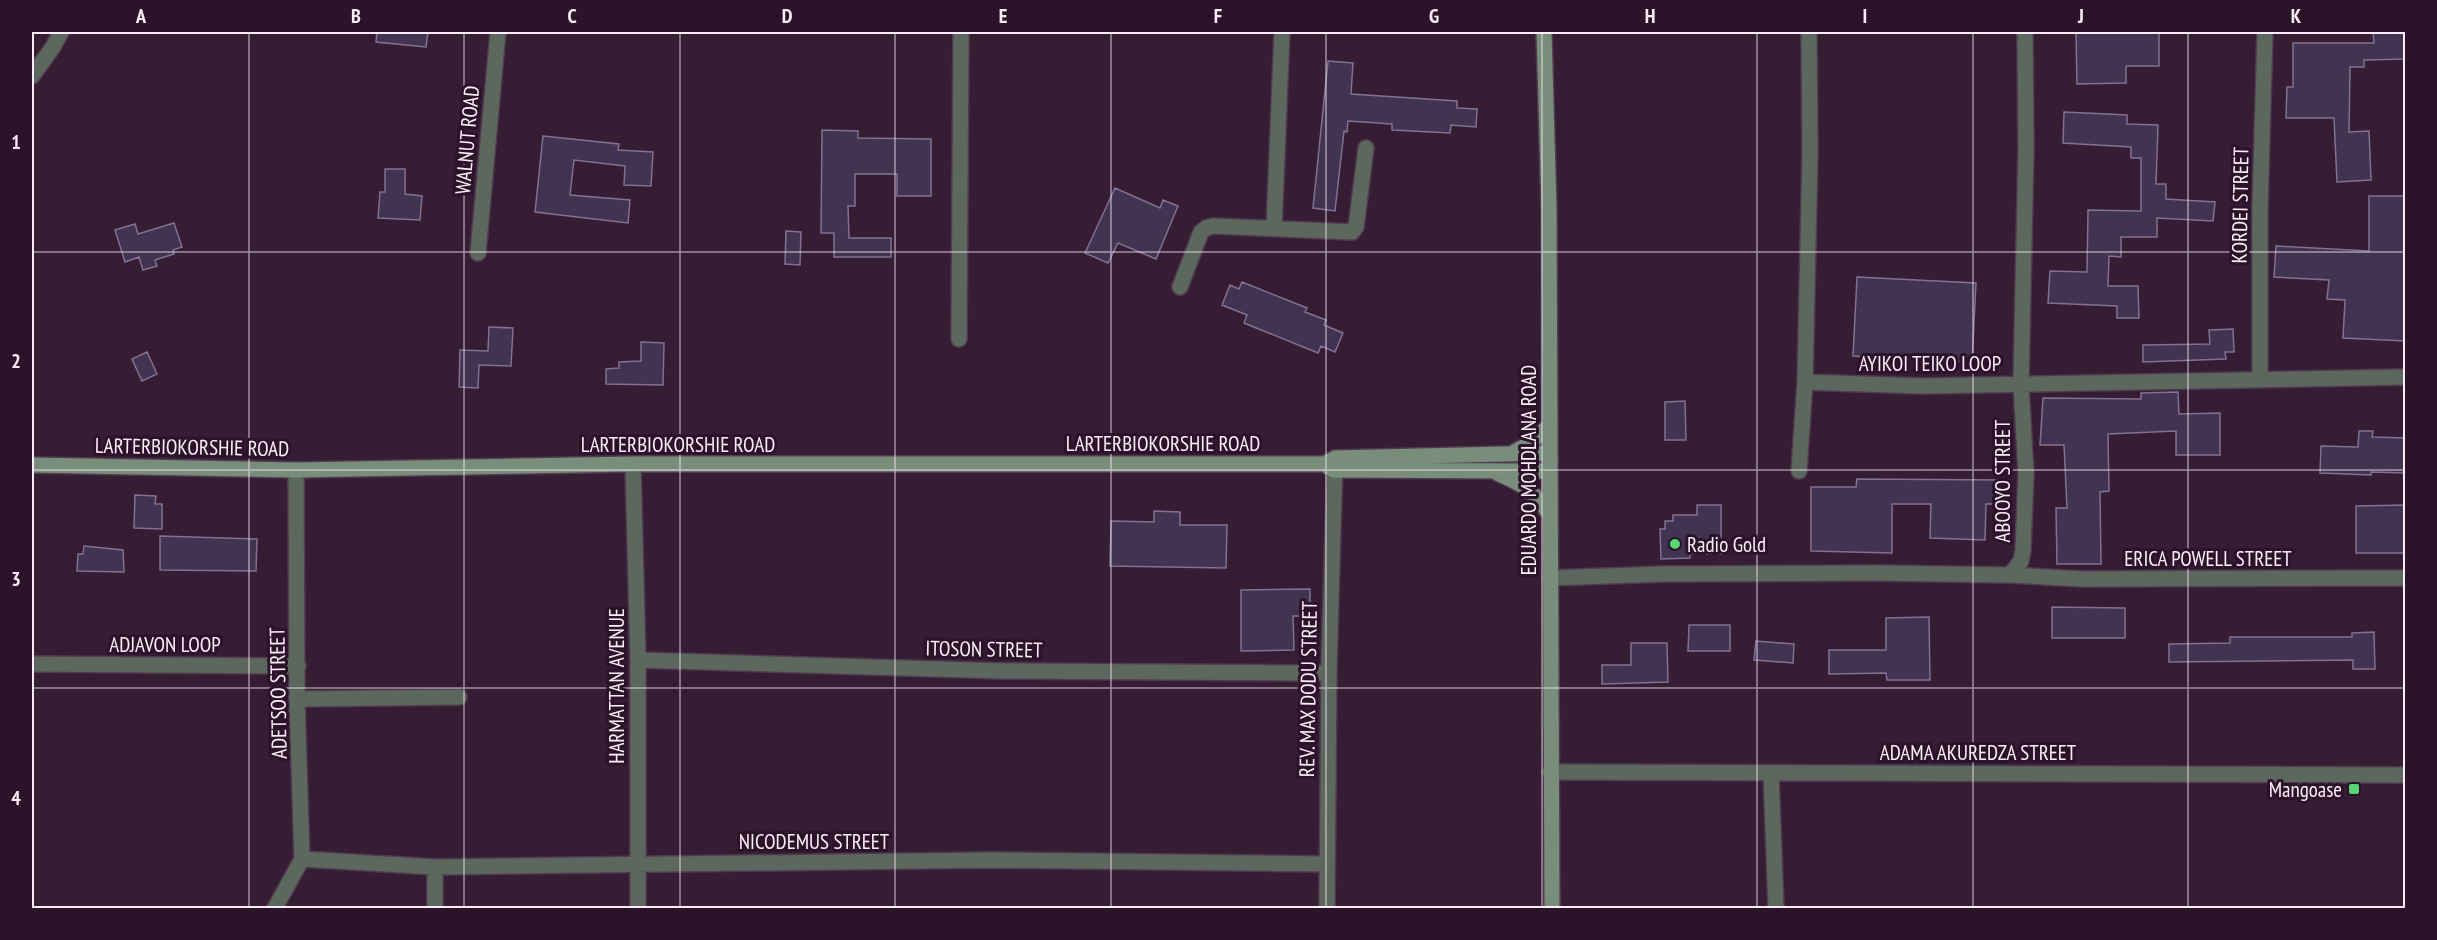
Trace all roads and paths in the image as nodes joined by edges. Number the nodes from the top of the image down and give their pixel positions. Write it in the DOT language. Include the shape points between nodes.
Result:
graph roads {
  1 [pos="61,32"];
  2 [pos="498,32"];
  3 [pos="961,32"];
  4 [pos="1282,32"];
  5 [pos="1544,32"];
  6 [pos="1809,32"];
  7 [pos="2025,32"];
  8 [pos="2265,32"];
  9 [pos="32,76"];
  10 [pos="1366,148"];
  11 [pos="1274,228"];
  12 [pos="478,253"];
  13 [pos="1180,287"];
  14 [pos="959,339"];
  15 [pos="2406,378"];
  16 [pos="2260,379"];
  17 [pos="1805,382"];
  18 [pos="2021,384"];
  19 [pos="1549,426"];
  20 [pos="1550,453"];
  21 [pos="1510,454"];
  22 [pos="633,464"];
  23 [pos="1331,464"];
  24 [pos="32,465"];
  25 [pos="296,470"];
  26 [pos="1488,470"];
  27 [pos="1550,471"];
  28 [pos="1799,471"];
  29 [pos="1550,515"];
  30 [pos="2010,575"];
  31 [pos="1550,578"];
  32 [pos="2406,578"];
  33 [pos="638,660"];
  34 [pos="32,664"];
  35 [pos="298,666"];
  36 [pos="1329,673"];
  37 [pos="459,697"];
  38 [pos="297,699"];
  39 [pos="1550,772"];
  40 [pos="1772,773"];
  41 [pos="2406,775"];
  42 [pos="302,859"];
  43 [pos="637,863"];
  44 [pos="1328,864"];
  45 [pos="435,867"];
  46 [pos="275,909"];
  47 [pos="435,909"];
  48 [pos="638,909"];
  49 [pos="1327,909"];
  50 [pos="1552,909"];
  51 [pos="1776,909"];
  1 -- 9 [label="street"];
  2 -- 12 [label="street, WALNUT ROAD"];
  3 -- 14 [label="street"];
  4 -- 11 [label="street"];
  5 -- 19 [label="street, EDUARDO MOHDLANA ROAD"];
  6 -- 17 [label="street"];
  7 -- 18 [label="street, ABOOYO STREET"];
  8 -- 16 [label="street, KORDEI STREET"];
  10 -- 11 [label="street" via="1356,227 1352,232"];
  11 -- 13 [label="street" via="1206,228"];
  15 -- 16 [label="street, AYIKOI TEIKO LOOP"];
  16 -- 18 [label="street, AYIKOI TEIKO LOOP"];
  17 -- 18 [label="street, AYIKOI TEIKO LOOP"];
  17 -- 28 [label="street"];
  18 -- 30 [label="street, ABOOYO STREET" via="2026,474 2024,532 2021,561"];
  19 -- 20 [label="street, EDUARDO MOHDLANA ROAD"];
  19 -- 21 [label="street"];
  20 -- 21 [label="street, LARTERBIOKORSHIE ROAD"];
  20 -- 27 [label="street, EDUARDO MOHDLANA ROAD"];
  21 -- 23 [label="street, LARTERBIOKORSHIE ROAD"];
  22 -- 23 [label="street, LARTERBIOKORSHIE ROAD"];
  22 -- 25 [label="street, LARTERBIOKORSHIE ROAD"];
  22 -- 33 [label="street, HARMATTAN AVENUE"];
  23 -- 26 [label="street, LARTERBIOKORSHIE ROAD"];
  23 -- 36 [label="street, REV. MAX DODU STREET"];
  24 -- 25 [label="street, LARTERBIOKORSHIE ROAD"];
  25 -- 35 [label="street, ADETSOO STREET"];
  26 -- 27 [label="street, LARTERBIOKORSHIE ROAD"];
  26 -- 29 [label="street" via="1526,487"];
  27 -- 29 [label="street, EDUARDO MOHDLANA ROAD"];
  29 -- 31 [label="street, EDUARDO MOHDLANA ROAD"];
  30 -- 31 [label="street" via="1662,574"];
  30 -- 32 [label="street, ERICA POWELL STREET" via="2094,579"];
  31 -- 39 [label="street, EDUARDO MOHDLANA ROAD"];
  33 -- 36 [label="street, ITOSON STREET" via="1003,671"];
  33 -- 43 [label="street, HARMATTAN AVENUE"];
  34 -- 35 [label="street, ADJAVON LOOP"];
  35 -- 38 [label="street, ADETSOO STREET"];
  36 -- 44 [label="street, REV. MAX DODU STREET"];
  37 -- 38 [label="street"];
  38 -- 42 [label="street, ADETSOO STREET"];
  39 -- 40 [label="street, ADAMA AKUREDZA STREET"];
  39 -- 50 [label="street, EDUARDO MOHDLANA ROAD"];
  40 -- 41 [label="street, ADAMA AKUREDZA STREET"];
  40 -- 51 [label="street"];
  42 -- 45 [label="street, NICODEMUS STREET"];
  42 -- 46 [label="street"];
  43 -- 44 [label="street, NICODEMUS STREET" via="991,860"];
  43 -- 45 [label="street, NICODEMUS STREET"];
  43 -- 48 [label="street, HARMATTAN AVENUE"];
  44 -- 49 [label="street, REV. MAX DODU STREET"];
  45 -- 47 [label="street"];
}
